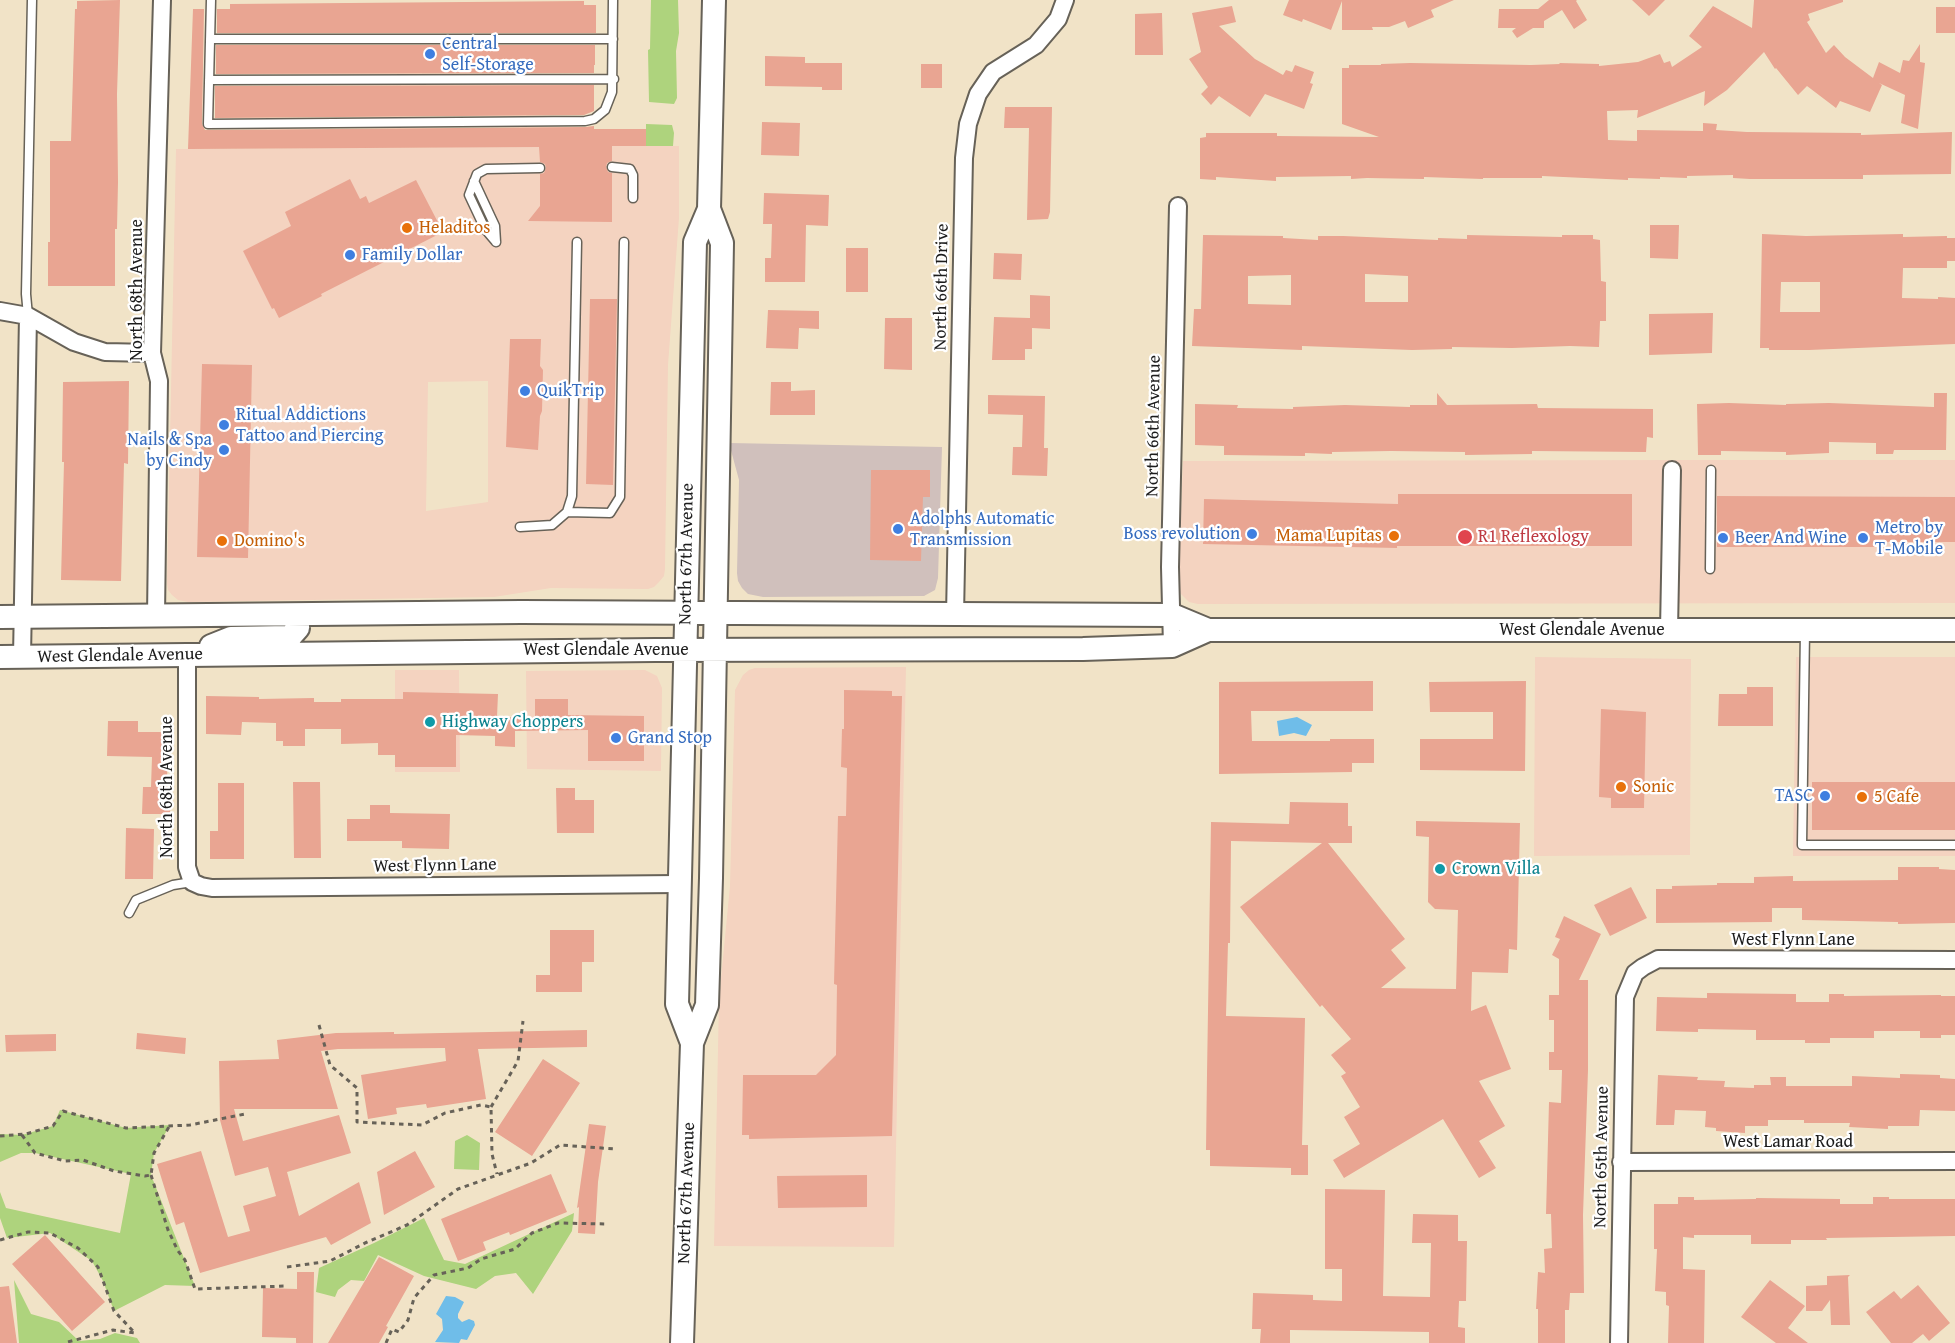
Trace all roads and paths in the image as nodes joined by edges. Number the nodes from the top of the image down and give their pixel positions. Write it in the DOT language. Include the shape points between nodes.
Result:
graph roads {
  1 [pos="32,0"];
  2 [pos="162,0"];
  3 [pos="211,0"];
  4 [pos="613,0"];
  5 [pos="714,0"];
  6 [pos="1065,0"];
  7 [pos="210,39"];
  8 [pos="613,39"];
  9 [pos="614,79"];
  10 [pos="209,80"];
  11 [pos="612,167"];
  12 [pos="540,168"];
  13 [pos="633,198"];
  14 [pos="1178,206"];
  15 [pos="709,209"];
  16 [pos="577,242"];
  17 [pos="624,242"];
  18 [pos="496,243"];
  19 [pos="0,311"];
  20 [pos="28,316"];
  21 [pos="152,353"];
  22 [pos="1711,470"];
  23 [pos="1672,471"];
  24 [pos="567,512"];
  25 [pos="520,527"];
  26 [pos="1710,569"];
  27 [pos="685,613"];
  28 [pos="715,613"];
  29 [pos="298,615"];
  30 [pos="955,615"];
  31 [pos="1172,615"];
  32 [pos="156,616"];
  33 [pos="11,617"];
  34 [pos="1208,630"];
  35 [pos="1669,630"];
  36 [pos="1805,630"];
  37 [pos="1955,630"];
  38 [pos="1172,646"];
  39 [pos="684,650"];
  40 [pos="714,650"];
  41 [pos="187,654"];
  42 [pos="11,657"];
  43 [pos="1955,845"];
  44 [pos="192,882"];
  45 [pos="680,884"];
  46 [pos="129,913"];
  47 [pos="1955,960"];
  48 [pos="1635,973"];
  49 [pos="523,1021"];
  50 [pos="319,1025"];
  51 [pos="693,1043"];
  52 [pos="491,1107"];
  53 [pos="245,1114"];
  54 [pos="170,1125"];
  55 [pos="22,1135"];
  56 [pos="0,1136"];
  57 [pos="615,1149"];
  58 [pos="1955,1161"];
  59 [pos="1621,1162"];
  60 [pos="497,1174"];
  61 [pos="151,1175"];
  62 [pos="608,1224"];
  63 [pos="0,1240"];
  64 [pos="287,1267"];
  65 [pos="287,1286"];
  66 [pos="64,1343"];
  67 [pos="386,1343"];
  68 [pos="682,1343"];
  69 [pos="1619,1343"];
  1 -- 20 [label="lane"];
  2 -- 21 [label="street, North 68th Avenue"];
  3 -- 7 [label="lane"];
  4 -- 8 [label="lane"];
  5 -- 15 [label="main road, North 67th Avenue"];
  6 -- 30 [label="street, North 66th Drive" via="1058,20 1036,45 993,72 978,94 968,124 964,158"];
  7 -- 8 [label="lane"];
  7 -- 10 [label="lane"];
  8 -- 9 [label="lane"];
  9 -- 10 [label="lane"];
  9 -- 10 [label="lane" via="606,110 585,121 220,124 208,124"];
  11 -- 13 [label="lane" via="630,169"];
  12 -- 18 [label="lane" via="486,169 477,174 469,195"];
  14 -- 31 [label="street, North 66th Avenue"];
  15 -- 27 [label="main road, North 67th Avenue" via="695,242"];
  15 -- 28 [label="main road, North 67th Avenue" via="722,243"];
  16 -- 24 [label="lane" via="572,496"];
  17 -- 24 [label="lane" via="620,497 610,513"];
  19 -- 20 [label="street"];
  20 -- 21 [label="street" via="74,342 105,352"];
  20 -- 33 [label="street"];
  21 -- 32 [label="street, North 68th Avenue" via="159,381"];
  22 -- 26 [label="lane"];
  23 -- 35 [label="street"];
  24 -- 25 [label="lane" via="552,525"];
  27 -- 28 [label="main road, West Glendale Avenue"];
  27 -- 29 [label="main road, West Glendale Avenue"];
  27 -- 39 [label="main road, North 67th Avenue"];
  28 -- 30 [label="main road, West Glendale Avenue"];
  28 -- 40 [label="main road, North 67th Avenue"];
  29 -- 32 [label="main road, West Glendale Avenue"];
  29 -- 41 [label="main road" via="298,628 290,637 231,638"];
  30 -- 31 [label="main road, West Glendale Avenue"];
  31 -- 34 [label="main road, West Glendale Avenue"];
  31 -- 38 [label="street, North 66th Avenue"];
  32 -- 33 [label="main road, West Glendale Avenue"];
  33 -- 42 [label="street"];
  34 -- 35 [label="main road, West Glendale Avenue"];
  34 -- 38 [label="main road, West Glendale Avenue"];
  35 -- 36 [label="main road, West Glendale Avenue"];
  36 -- 37 [label="main road, West Glendale Avenue"];
  36 -- 43 [label="lane" via="1802,845"];
  38 -- 40 [label="main road, West Glendale Avenue"];
  39 -- 40 [label="main road, West Glendale Avenue"];
  39 -- 41 [label="main road, West Glendale Avenue"];
  39 -- 45 [label="main road, North 67th Avenue"];
  40 -- 51 [label="main road, North 67th Avenue" via="707,1005"];
  41 -- 42 [label="main road, West Glendale Avenue"];
  41 -- 44 [label="street, North 68th Avenue" via="186,847"];
  44 -- 45 [label="street, West Flynn Lane" via="212,888"];
  44 -- 46 [label="lane" via="136,900"];
  45 -- 51 [label="main road, North 67th Avenue" via="677,1004"];
  47 -- 48 [label="street, West Flynn Lane" via="1658,959"];
  48 -- 59 [label="street, North 65th Avenue" via="1625,997"];
  49 -- 52 [label="path" via="518,1061"];
  50 -- 52 [label="path" via="330,1065 357,1088 357,1122 422,1125 445,1113"];
  51 -- 68 [label="main road, North 67th Avenue"];
  52 -- 60 [label="path" via="492,1154"];
  53 -- 54 [label="path"];
  54 -- 55 [label="path" via="126,1128 63,1111 53,1126"];
  54 -- 61 [label="path" via="154,1153"];
  55 -- 56 [label="path"];
  55 -- 61 [label="path" via="35,1153 65,1161 83,1160 114,1172"];
  57 -- 60 [label="path" via="560,1145 531,1162"];
  58 -- 59 [label="street, West Lamar Road"];
  59 -- 69 [label="street, North 65th Avenue"];
  60 -- 64 [label="path" via="458,1189 407,1225 330,1261"];
  61 -- 65 [label="path" via="168,1230 195,1289"];
  62 -- 67 [label="path" via="558,1223 532,1233 515,1249 481,1259 468,1268 434,1275 414,1298 408,1320 399,1332 392,1329"];
  63 -- 66 [label="path" via="28,1232 50,1233 78,1248 98,1267 114,1311 135,1333 113,1329"];
}
